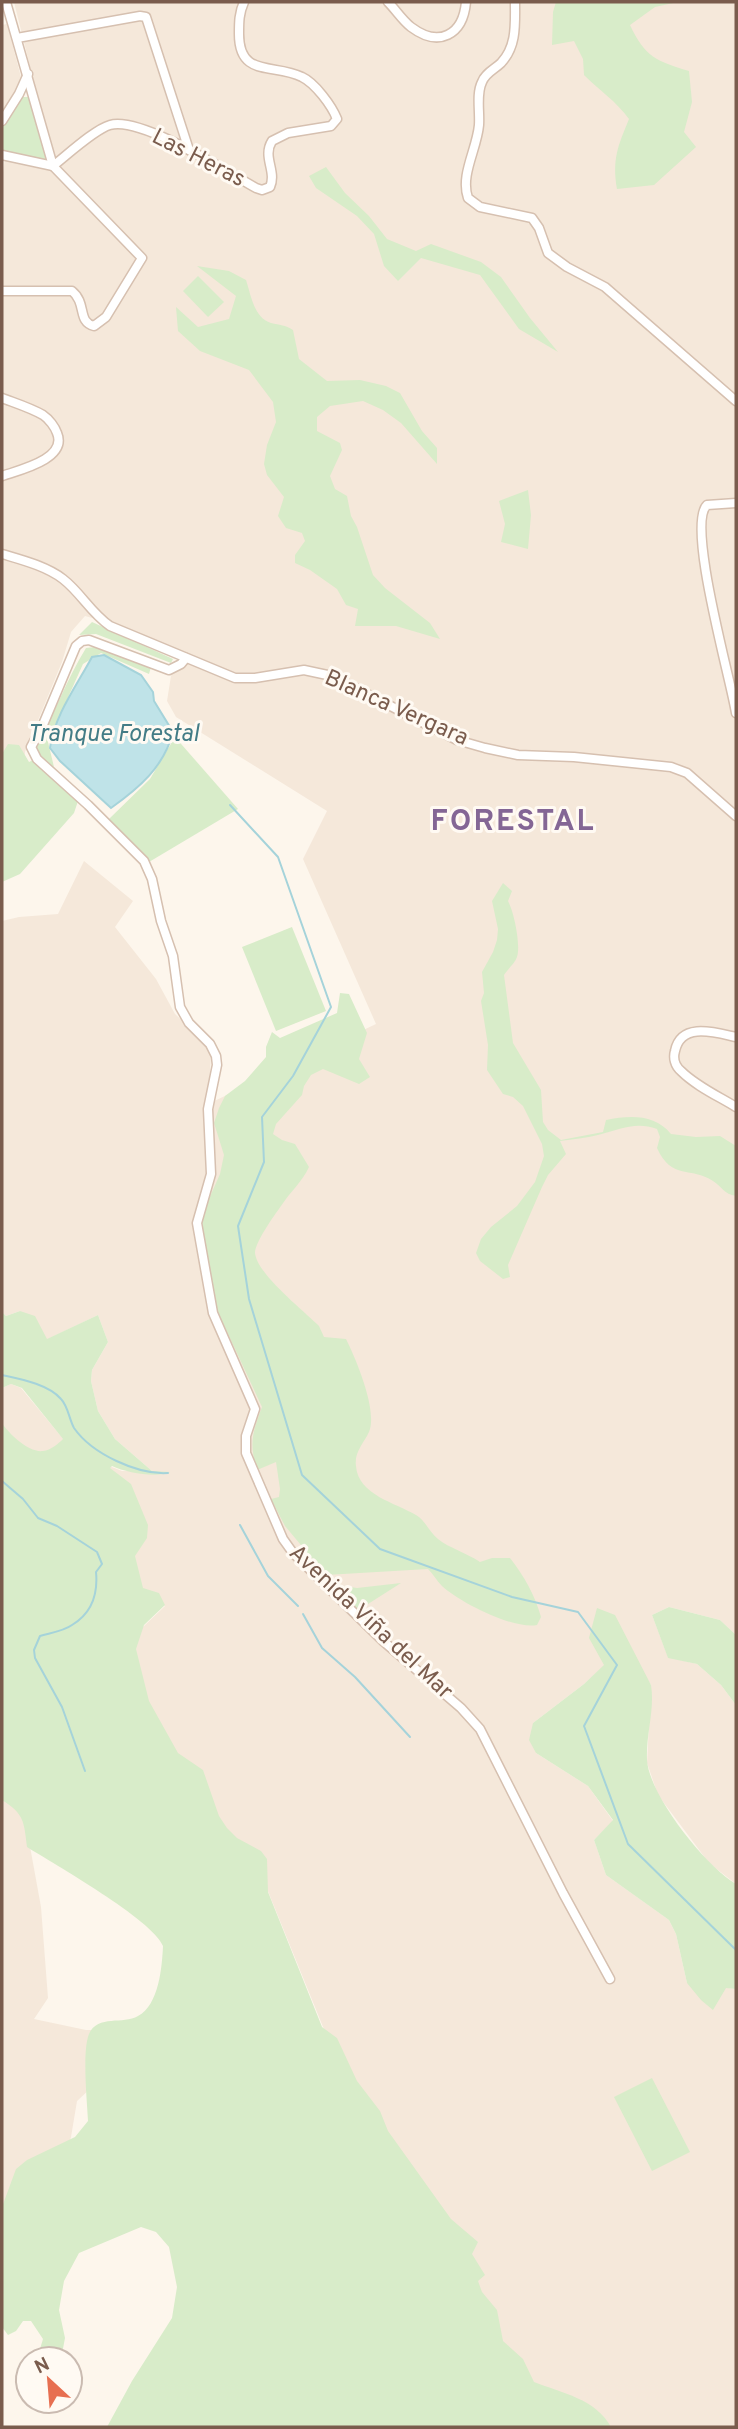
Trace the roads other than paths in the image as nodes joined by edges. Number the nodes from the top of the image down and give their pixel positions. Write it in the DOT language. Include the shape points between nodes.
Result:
graph roads {
  1 [pos="6,2"];
  2 [pos="244,2"];
  3 [pos="388,2"];
  4 [pos="466,2"];
  5 [pos="515,2"];
  6 [pos="17,38"];
  7 [pos="28,74"];
  8 [pos="19,94"];
  9 [pos="33,94"];
  10 [pos="2,121"];
  11 [pos="189,150"];
  12 [pos="2,155"];
  13 [pos="53,166"];
  14 [pos="2,291"];
  15 [pos="2,398"];
  16 [pos="736,401"];
  17 [pos="2,476"];
  18 [pos="736,503"];
  19 [pos="2,554"];
  20 [pos="186,658"];
  21 [pos="736,713"];
  22 [pos="736,816"];
  23 [pos="736,1037"];
  24 [pos="736,1107"];
  25 [pos="610,1979"];
  1 -- 6 [label="street"];
  2 -- 11 [label="street, Las Heras" via="239,40 245,59 306,79 337,119 331,126 288,133 271,141 267,157 273,180 266,190"];
  3 -- 4 [label="street" via="412,27 439,36 455,33"];
  5 -- 16 [label="street" via="511,46 482,82 465,188 468,198 474,205 532,218 548,253 605,287"];
  6 -- 7 [label="street"];
  6 -- 11 [label="street" via="146,17"];
  7 -- 8 [label="street"];
  7 -- 9 [label="street"];
  8 -- 9 [label="street"];
  8 -- 10 [label="street"];
  9 -- 13 [label="street"];
  11 -- 13 [label="street, Las Heras" via="135,128 109,125"];
  12 -- 13 [label="street"];
  13 -- 14 [label="street" via="140,254 141,263 106,317 94,326 86,323 81,302 72,291"];
  15 -- 17 [label="street" via="45,416 59,443 45,459"];
  18 -- 21 [label="street" via="706,505 701,519 708,587"];
  19 -- 20 [label="street, Blanca Vergara" via="56,575 110,626"];
  20 -- 22 [label="street, Blanca Vergara" via="235,678 304,670 332,676 457,740 517,755 679,769"];
  20 -- 25 [label="street, Avenida Viña del Mar" via="169,670 82,641 31,747 37,760 144,861 173,956 180,1007 215,1056 208,1110 211,1174 197,1223 213,1314 255,1409 246,1453 276,1528 293,1553 480,1729"];
  23 -- 24 [label="street" via="691,1033 680,1040 674,1058 680,1070"];
}
